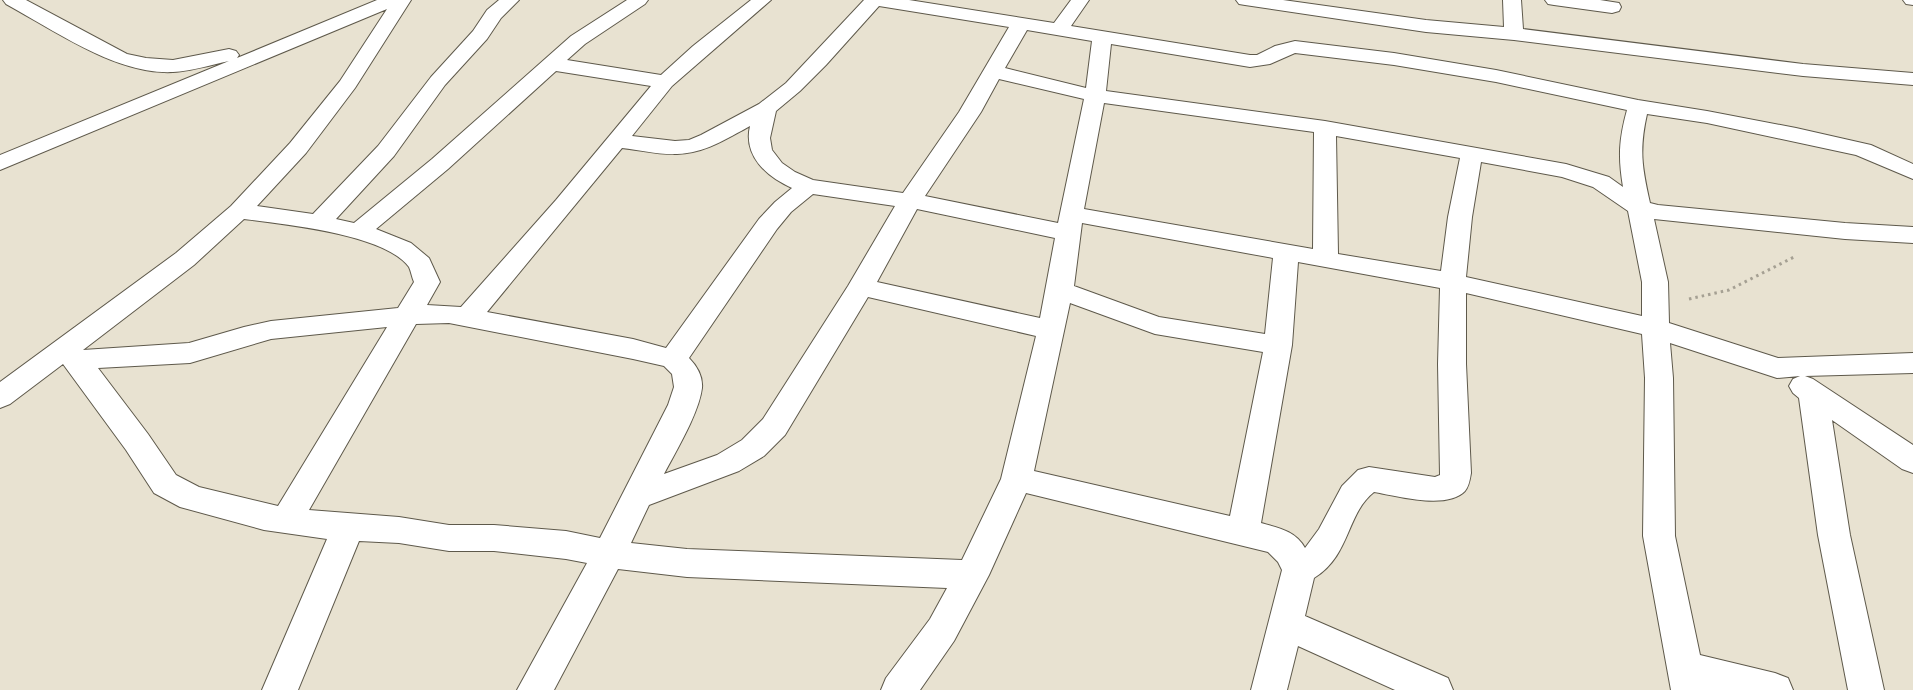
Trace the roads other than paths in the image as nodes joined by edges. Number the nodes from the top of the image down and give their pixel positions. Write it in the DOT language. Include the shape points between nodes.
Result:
graph roads {
  1 [pos="12,0"];
  2 [pos="393,0"];
  3 [pos="402,0"];
  4 [pos="510,0"];
  5 [pos="639,0"];
  6 [pos="762,0"];
  7 [pos="875,0"];
  8 [pos="1080,0"];
  9 [pos="1245,0"];
  10 [pos="1512,0"];
  11 [pos="1554,0"];
  12 [pos="1612,7"];
  13 [pos="1020,25"];
  14 [pos="1059,30"];
  15 [pos="1514,34"];
  16 [pos="1102,37"];
  17 [pos="295,41"];
  18 [pos="552,64"];
  19 [pos="993,71"];
  20 [pos="1913,79"];
  21 [pos="665,82"];
  22 [pos="1096,96"];
  23 [pos="1638,106"];
  24 [pos="766,108"];
  25 [pos="1325,127"];
  26 [pos="616,141"];
  27 [pos="1472,154"];
  28 [pos="0,163"];
  29 [pos="1913,172"];
  30 [pos="808,186"];
  31 [pos="910,202"];
  32 [pos="1638,206"];
  33 [pos="239,212"];
  34 [pos="318,223"];
  35 [pos="1070,223"];
  36 [pos="359,231"];
  37 [pos="1909,238"];
  38 [pos="1286,251"];
  39 [pos="1326,258"];
  40 [pos="1453,282"];
  41 [pos="861,288"];
  42 [pos="1060,290"];
  43 [pos="405,316"];
  44 [pos="1656,317"];
  45 [pos="467,318"];
  46 [pos="1051,330"];
  47 [pos="1278,345"];
  48 [pos="71,354"];
  49 [pos="673,359"];
  50 [pos="1913,363"];
  51 [pos="1777,368"];
  52 [pos="1813,393"];
  53 [pos="0,397"];
  54 [pos="1906,452"];
  55 [pos="1017,479"];
  56 [pos="638,496"];
  57 [pos="286,520"];
  58 [pos="348,528"];
  59 [pos="1243,533"];
  60 [pos="609,554"];
  61 [pos="1299,570"];
  62 [pos="972,575"];
  63 [pos="1286,624"];
  64 [pos="1687,679"];
  65 [pos="280,690"];
  66 [pos="534,690"];
  67 [pos="899,690"];
  68 [pos="1269,690"];
  69 [pos="1435,690"];
  70 [pos="1775,690"];
  71 [pos="1866,690"];
  1 -- 17 [label="street" via="120,58 146,64 173,66"];
  2 -- 17 [label="street"];
  3 -- 33 [label="street" via="348,84 298,148"];
  4 -- 34 [label="street" via="494,14 480,35 438,81 386,151"];
  5 -- 18 [label="street" via="578,40"];
  6 -- 21 [label="street"];
  7 -- 13 [label="street"];
  7 -- 24 [label="street" via="820,61"];
  8 -- 14 [label="street"];
  9 -- 15 [label="street" via="1426,26"];
  10 -- 15 [label="street"];
  11 -- 12 [label="street"];
  13 -- 14 [label="street"];
  13 -- 19 [label="street"];
  14 -- 16 [label="street"];
  15 -- 20 [label="street" via="1803,70"];
  16 -- 22 [label="street"];
  16 -- 23 [label="street" via="1260,62 1284,47 1394,59 1496,76"];
  17 -- 28 [label="street"];
  18 -- 21 [label="street"];
  18 -- 36 [label="street"];
  19 -- 22 [label="street"];
  19 -- 31 [label="street" via="970,112"];
  21 -- 26 [label="street"];
  22 -- 25 [label="street"];
  22 -- 35 [label="street"];
  23 -- 29 [label="street" via="1853,147"];
  23 -- 32 [label="street" via="1630,162"];
  24 -- 26 [label="street" via="710,140 693,146 675,148"];
  24 -- 30 [label="street" via="759,138 765,159 787,177"];
  25 -- 27 [label="street"];
  25 -- 39 [label="street" via="1328,170"];
  26 -- 45 [label="street"];
  27 -- 32 [label="street" via="1586,176"];
  27 -- 40 [label="street" via="1458,228"];
  30 -- 31 [label="street"];
  30 -- 49 [label="street" via="768,224"];
  31 -- 35 [label="street"];
  31 -- 41 [label="street"];
  32 -- 37 [label="street" via="1654,212"];
  32 -- 44 [label="street" via="1654,282"];
  33 -- 34 [label="street"];
  33 -- 48 [label="street"];
  34 -- 36 [label="street"];
  35 -- 38 [label="street"];
  35 -- 42 [label="street"];
  36 -- 43 [label="street" via="399,247 423,268 426,282"];
  38 -- 39 [label="street"];
  38 -- 47 [label="street"];
  39 -- 40 [label="street"];
  40 -- 44 [label="street"];
  40 -- 61 [label="street" via="1454,482 1435,489 1369,479 1362,483 1345,508 1318,557"];
  41 -- 46 [label="street"];
  41 -- 56 [label="street" via="774,427 752,448 728,463"];
  42 -- 46 [label="street"];
  42 -- 47 [label="street" via="1155,325"];
  43 -- 45 [label="street" via="449,314"];
  43 -- 48 [label="street" via="271,330 190,353"];
  43 -- 57 [label="street"];
  44 -- 51 [label="street"];
  44 -- 64 [label="street" via="1659,536"];
  45 -- 49 [label="street" via="633,348"];
  46 -- 55 [label="street"];
  47 -- 59 [label="street"];
  48 -- 53 [label="street"];
  48 -- 57 [label="street" via="166,484 191,498"];
  49 -- 56 [label="street" via="685,370 688,387 683,406"];
  50 -- 51 [label="street"];
  51 -- 52 [label="street"];
  52 -- 54 [label="street"];
  52 -- 71 [label="street" via="1834,534"];
  55 -- 59 [label="street"];
  55 -- 62 [label="street"];
  56 -- 60 [label="street"];
  57 -- 58 [label="street"];
  58 -- 60 [label="street" via="399,530 449,538 566,544"];
  58 -- 65 [label="street"];
  59 -- 61 [label="street" via="1278,541 1290,552"];
  60 -- 62 [label="street" via="687,564"];
  60 -- 66 [label="street"];
  61 -- 63 [label="street"];
  62 -- 67 [label="street" via="942,630"];
  63 -- 68 [label="street"];
  63 -- 69 [label="street"];
  64 -- 70 [label="street"];
}
